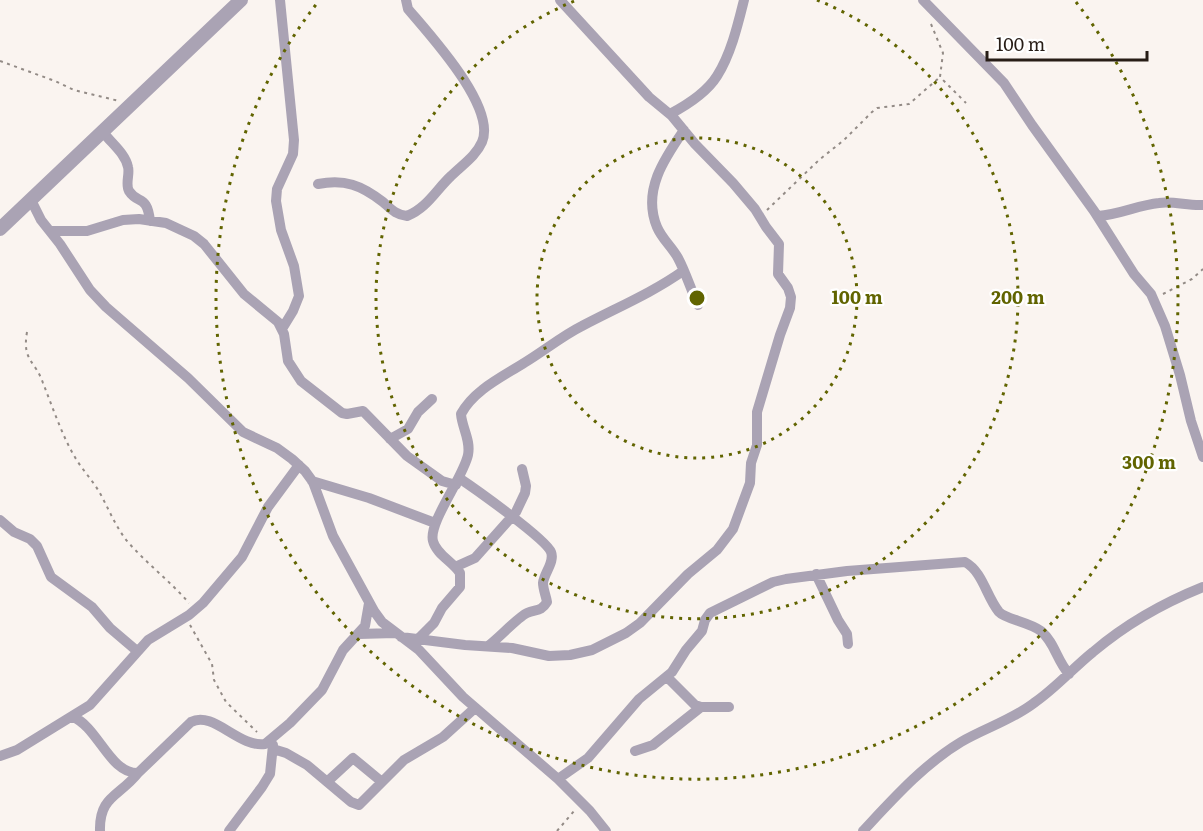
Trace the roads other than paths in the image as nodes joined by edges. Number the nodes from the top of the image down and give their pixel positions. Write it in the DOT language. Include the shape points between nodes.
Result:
graph roads {
  1 [pos="241,0"];
  2 [pos="280,0"];
  3 [pos="406,0"];
  4 [pos="560,0"];
  5 [pos="744,0"];
  6 [pos="925,2"];
  7 [pos="670,114"];
  8 [pos="684,130"];
  9 [pos="103,132"];
  10 [pos="318,184"];
  11 [pos="31,200"];
  12 [pos="1203,205"];
  13 [pos="1098,216"];
  14 [pos="150,221"];
  15 [pos="0,229"];
  16 [pos="50,231"];
  17 [pos="683,271"];
  18 [pos="698,305"];
  19 [pos="282,329"];
  20 [pos="432,399"];
  21 [pos="390,440"];
  22 [pos="1203,457"];
  23 [pos="299,465"];
  24 [pos="522,469"];
  25 [pos="312,481"];
  26 [pos="458,482"];
  27 [pos="512,517"];
  28 [pos="0,520"];
  29 [pos="435,523"];
  30 [pos="455,567"];
  31 [pos="816,574"];
  32 [pos="1203,587"];
  33 [pos="369,603"];
  34 [pos="359,634"];
  35 [pos="398,635"];
  36 [pos="418,638"];
  37 [pos="848,644"];
  38 [pos="488,646"];
  39 [pos="137,651"];
  40 [pos="1069,674"];
  41 [pos="667,677"];
  42 [pos="701,707"];
  43 [pos="729,707"];
  44 [pos="475,708"];
  45 [pos="73,717"];
  46 [pos="271,744"];
  47 [pos="635,751"];
  48 [pos="0,756"];
  49 [pos="138,773"];
  50 [pos="558,779"];
  51 [pos="328,782"];
  52 [pos="382,782"];
  53 [pos="100,831"];
  54 [pos="229,831"];
  55 [pos="606,831"];
  56 [pos="863,831"];
  1 -- 9 [label="street"];
  2 -- 19 [label="street" via="294,140 293,154 277,189 276,201 299,296"];
  3 -- 10 [label="street" via="408,9 470,90 484,125 482,144 425,205 407,216 396,213 354,184"];
  4 -- 7 [label="street" via="649,97"];
  5 -- 7 [label="street" via="717,76 692,101"];
  6 -- 13 [label="street" via="1004,83"];
  7 -- 8 [label="street"];
  8 -- 17 [label="street" via="658,170 652,197 657,228"];
  8 -- 38 [label="street" via="761,217 779,244 778,274 788,288 790,308 757,412 757,446 750,483 733,529 717,550 652,612 608,643 570,655 549,656"];
  9 -- 11 [label="street"];
  9 -- 14 [label="street" via="127,161 127,187 144,202"];
  11 -- 15 [label="street"];
  11 -- 16 [label="street"];
  12 -- 13 [label="street" via="1162,202"];
  13 -- 22 [label="street" via="1151,294 1165,326"];
  14 -- 16 [label="street" via="123,220 87,231"];
  14 -- 19 [label="street" via="166,223 204,244 244,294 278,321"];
  16 -- 23 [label="street" via="106,308 188,378 243,432 277,448"];
  17 -- 18 [label="street"];
  17 -- 26 [label="street" via="579,327 472,399 460,414 469,444"];
  19 -- 21 [label="street" via="288,361 301,381 342,413 363,411"];
  20 -- 21 [label="street" via="408,429"];
  21 -- 26 [label="street" via="427,472 442,481"];
  23 -- 25 [label="street"];
  23 -- 39 [label="street" via="268,507 242,557 215,589 185,618"];
  24 -- 27 [label="street" via="525,494"];
  25 -- 29 [label="street"];
  25 -- 33 [label="street" via="333,536"];
  26 -- 27 [label="street"];
  26 -- 29 [label="street"];
  27 -- 30 [label="street" via="476,558"];
  27 -- 38 [label="street" via="551,550 543,583 547,602 540,611 523,615"];
  28 -- 39 [label="street" via="30,539 51,577 92,607"];
  29 -- 30 [label="street" via="433,543"];
  30 -- 36 [label="street" via="460,573 460,587"];
  31 -- 37 [label="street" via="848,634"];
  31 -- 40 [label="street" via="964,562 980,578 1003,616 1038,629 1050,641"];
  31 -- 41 [label="street" via="773,582 710,613 702,631"];
  32 -- 40 [label="street" via="1140,618 1093,651"];
  33 -- 34 [label="street" via="365,626"];
  33 -- 35 [label="street" via="382,622"];
  34 -- 35 [label="street"];
  34 -- 46 [label="street" via="343,650 315,699"];
  35 -- 36 [label="street"];
  35 -- 44 [label="street" via="427,658"];
  36 -- 38 [label="street"];
  39 -- 45 [label="street" via="104,691"];
  40 -- 56 [label="street" via="1034,704 960,743 907,785"];
  41 -- 42 [label="street"];
  41 -- 50 [label="street" via="639,699 588,758"];
  42 -- 43 [label="street"];
  42 -- 47 [label="street" via="653,745"];
  44 -- 50 [label="street"];
  44 -- 52 [label="street" via="443,737 404,760"];
  45 -- 48 [label="street"];
  45 -- 49 [label="street" via="84,723 117,764"];
  46 -- 49 [label="street" via="247,742 198,719"];
  46 -- 51 [label="street"];
  46 -- 54 [label="street" via="270,774"];
  49 -- 53 [label="street" via="105,805"];
  50 -- 55 [label="street"];
  51 -- 52 [label="street" via="356,805"];
  51 -- 52 [label="street" via="353,758"];
}
